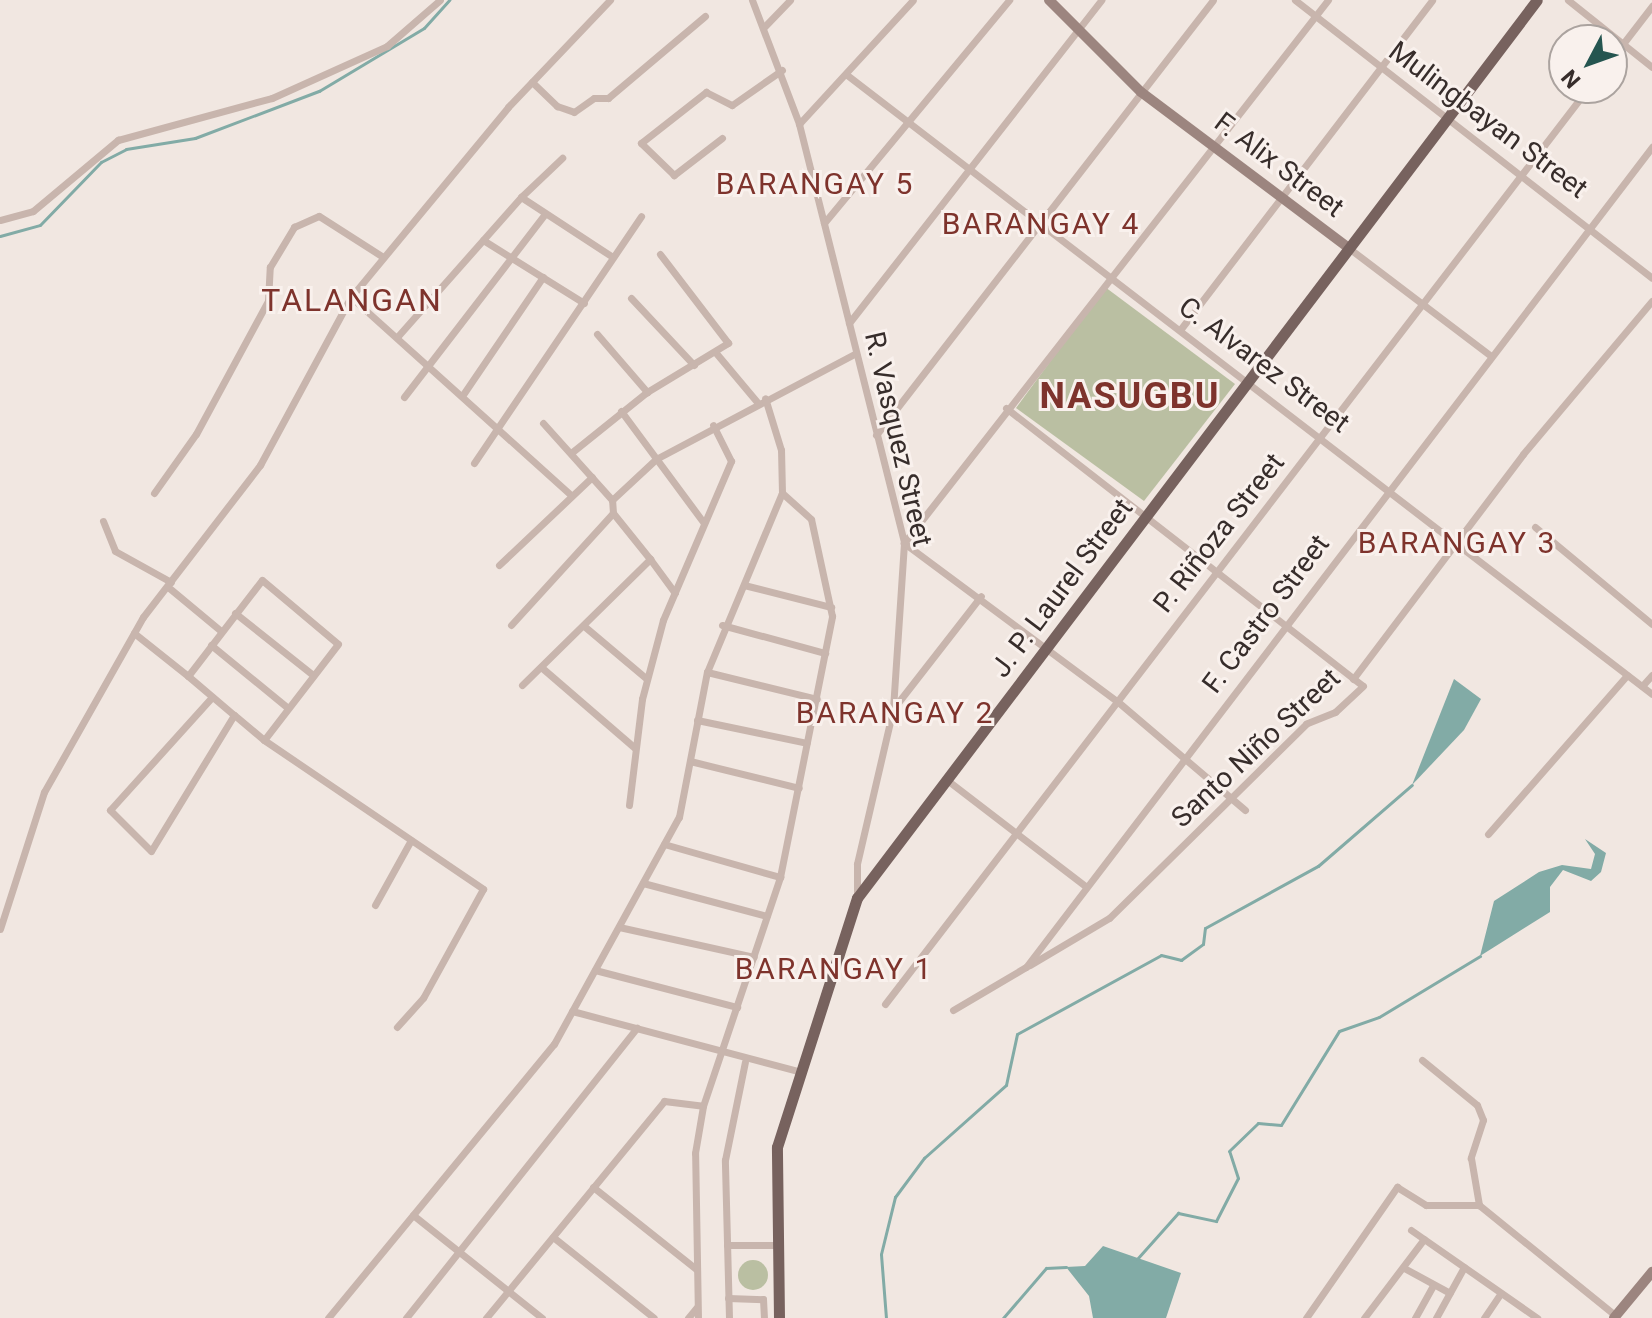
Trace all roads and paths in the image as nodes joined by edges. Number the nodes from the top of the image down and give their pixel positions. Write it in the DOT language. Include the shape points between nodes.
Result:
graph roads {
  1 [pos="440,0"];
  2 [pos="610,0"];
  3 [pos="752,0"];
  4 [pos="790,0"];
  5 [pos="913,0"];
  6 [pos="1009,0"];
  7 [pos="1049,0"];
  8 [pos="1101,0"];
  9 [pos="1213,0"];
  10 [pos="1295,0"];
  11 [pos="1328,0"];
  12 [pos="1432,0"];
  13 [pos="1537,0"];
  14 [pos="1568,0"];
  15 [pos="1652,6"];
  16 [pos="705,16"];
  17 [pos="1316,16"];
  18 [pos="1599,24"];
  19 [pos="765,26"];
  20 [pos="1077,31"];
  21 [pos="1628,37"];
  22 [pos="1628,47"];
  23 [pos="1381,66"];
  24 [pos="1652,67"];
  25 [pos="782,70"];
  26 [pos="847,75"];
  27 [pos="532,82"];
  28 [pos="1141,92"];
  29 [pos="1576,104"];
  30 [pos="1447,119"];
  31 [pos="906,123"];
  32 [pos="799,124"];
  33 [pos="722,138"];
  34 [pos="1212,145"];
  35 [pos="1652,147"];
  36 [pos="562,158"];
  37 [pos="969,172"];
  38 [pos="1522,173"];
  39 [pos="1278,194"];
  40 [pos="521,197"];
  41 [pos="545,214"];
  42 [pos="641,216"];
  43 [pos="0,220"];
  44 [pos="824,223"];
  45 [pos="1040,223"];
  46 [pos="1589,226"];
  47 [pos="483,240"];
  48 [pos="1350,249"];
  49 [pos="660,254"];
  50 [pos="611,256"];
  51 [pos="383,257"];
  52 [pos="512,258"];
  53 [pos="543,277"];
  54 [pos="1110,278"];
  55 [pos="1652,278"];
  56 [pos="351,297"];
  57 [pos="631,298"];
  58 [pos="1652,301"];
  59 [pos="584,303"];
  60 [pos="1425,303"];
  61 [pos="849,323"];
  62 [pos="1180,330"];
  63 [pos="597,334"];
  64 [pos="398,336"];
  65 [pos="716,353"];
  66 [pos="856,353"];
  67 [pos="1491,356"];
  68 [pos="431,365"];
  69 [pos="694,365"];
  70 [pos="1249,381"];
  71 [pos="647,392"];
  72 [pos="462,396"];
  73 [pos="404,397"];
  74 [pos="761,400"];
  75 [pos="1006,408"];
  76 [pos="621,411"];
  77 [pos="543,423"];
  78 [pos="713,425"];
  79 [pos="502,429"];
  80 [pos="876,435"];
  81 [pos="1323,436"];
  82 [pos="571,453"];
  83 [pos="656,459"];
  84 [pos="474,463"];
  85 [pos="592,477"];
  86 [pos="1388,488"];
  87 [pos="154,493"];
  88 [pos="782,493"];
  89 [pos="572,496"];
  90 [pos="612,500"];
  91 [pos="613,513"];
  92 [pos="1147,517"];
  93 [pos="103,521"];
  94 [pos="704,523"];
  95 [pos="1535,527"];
  96 [pos="1456,540"];
  97 [pos="904,543"];
  98 [pos="650,559"];
  99 [pos="499,565"];
  100 [pos="1217,569"];
  101 [pos="170,584"];
  102 [pos="744,585"];
  103 [pos="675,593"];
  104 [pos="981,596"];
  105 [pos="831,607"];
  106 [pos="1652,610"];
  107 [pos="235,613"];
  108 [pos="1644,618"];
  109 [pos="1288,624"];
  110 [pos="1652,624"];
  111 [pos="511,625"];
  112 [pos="722,625"];
  113 [pos="584,626"];
  114 [pos="221,631"];
  115 [pos="134,633"];
  116 [pos="211,645"];
  117 [pos="1048,647"];
  118 [pos="825,653"];
  119 [pos="541,667"];
  120 [pos="707,672"];
  121 [pos="313,675"];
  122 [pos="1627,675"];
  123 [pos="1652,675"];
  124 [pos="188,676"];
  125 [pos="647,679"];
  126 [pos="1353,679"];
  127 [pos="522,685"];
  128 [pos="1642,686"];
  129 [pos="1652,694"];
  130 [pos="212,697"];
  131 [pos="817,699"];
  132 [pos="1118,702"];
  133 [pos="288,708"];
  134 [pos="893,709"];
  135 [pos="234,715"];
  136 [pos="697,720"];
  137 [pos="264,740"];
  138 [pos="807,743"];
  139 [pos="635,748"];
  140 [pos="1186,756"];
  141 [pos="690,761"];
  142 [pos="947,780"];
  143 [pos="799,788"];
  144 [pos="1233,796"];
  145 [pos="629,805"];
  146 [pos="1245,810"];
  147 [pos="1015,834"];
  148 [pos="1488,834"];
  149 [pos="411,840"];
  150 [pos="664,844"];
  151 [pos="780,877"];
  152 [pos="643,883"];
  153 [pos="1084,885"];
  154 [pos="857,898"];
  155 [pos="375,905"];
  156 [pos="767,916"];
  157 [pos="619,927"];
  158 [pos="0,929"];
  159 [pos="754,957"];
  160 [pos="1026,967"];
  161 [pos="595,970"];
  162 [pos="885,1004"];
  163 [pos="737,1007"];
  164 [pos="953,1010"];
  165 [pos="572,1011"];
  166 [pos="397,1027"];
  167 [pos="637,1028"];
  168 [pos="723,1051"];
  169 [pos="1422,1060"];
  170 [pos="745,1062"];
  171 [pos="801,1072"];
  172 [pos="703,1106"];
  173 [pos="593,1187"];
  174 [pos="1479,1205"];
  175 [pos="413,1215"];
  176 [pos="1411,1230"];
  177 [pos="553,1237"];
  178 [pos="1424,1239"];
  179 [pos="727,1245"];
  180 [pos="776,1245"];
  181 [pos="459,1251"];
  182 [pos="1464,1267"];
  183 [pos="1404,1268"];
  184 [pos="696,1269"];
  185 [pos="1652,1272"];
  186 [pos="1433,1285"];
  187 [pos="508,1290"];
  188 [pos="1450,1293"];
  189 [pos="1501,1293"];
  190 [pos="728,1298"];
  191 [pos="697,1307"];
  192 [pos="1615,1317"];
  193 [pos="328,1318"];
  194 [pos="406,1318"];
  195 [pos="486,1318"];
  196 [pos="542,1318"];
  197 [pos="654,1318"];
  198 [pos="688,1318"];
  199 [pos="698,1318"];
  200 [pos="729,1318"];
  201 [pos="764,1318"];
  202 [pos="779,1318"];
  203 [pos="1306,1318"];
  204 [pos="1364,1318"];
  205 [pos="1415,1318"];
  206 [pos="1436,1318"];
  207 [pos="1484,1318"];
  208 [pos="1537,1318"];
  1 -- 43 [label="street" via="387,46 272,98 118,140 33,211"];
  2 -- 27 [label="street"];
  3 -- 19 [label="street, R. Vasquez Street"];
  4 -- 19 [label="street"];
  5 -- 26 [label="street"];
  6 -- 31 [label="street"];
  7 -- 20 [label="main road, F. Alix Street"];
  8 -- 20 [label="street"];
  9 -- 28 [label="street"];
  10 -- 17 [label="street, Mulingbayan Street"];
  11 -- 17 [label="street"];
  12 -- 23 [label="street"];
  13 -- 30 [label="main road, J. P. Laurel Street"];
  14 -- 18 [label="street"];
  15 -- 21 [label="street"];
  16 -- 27 [label="street" via="608,98 594,98 574,112 557,106"];
  17 -- 23 [label="street, Mulingbayan Street"];
  17 -- 34 [label="street"];
  19 -- 25 [label="street, R. Vasquez Street"];
  20 -- 28 [label="main road, F. Alix Street"];
  20 -- 37 [label="street"];
  22 -- 24 [label="street"];
  23 -- 30 [label="street, Mulingbayan Street"];
  23 -- 39 [label="street"];
  25 -- 32 [label="street, R. Vasquez Street"];
  25 -- 33 [label="street" via="732,105 706,92 641,143 674,175"];
  26 -- 31 [label="street, C. Alvarez Street"];
  26 -- 32 [label="street"];
  27 -- 51 [label="street"];
  28 -- 34 [label="main road, F. Alix Street"];
  28 -- 45 [label="street"];
  29 -- 38 [label="street, P. Riñoza Street"];
  30 -- 38 [label="street, Mulingbayan Street"];
  30 -- 48 [label="main road, J. P. Laurel Street"];
  31 -- 37 [label="street, C. Alvarez Street"];
  31 -- 44 [label="street"];
  32 -- 44 [label="street, R. Vasquez Street"];
  34 -- 39 [label="main road, F. Alix Street"];
  34 -- 54 [label="street"];
  35 -- 46 [label="street, F. Castro Street"];
  36 -- 40 [label="street"];
  37 -- 45 [label="street, C. Alvarez Street"];
  37 -- 61 [label="street"];
  38 -- 46 [label="street, Mulingbayan Street"];
  38 -- 60 [label="street, P. Riñoza Street"];
  39 -- 48 [label="main road, F. Alix Street"];
  39 -- 62 [label="street"];
  40 -- 41 [label="street"];
  40 -- 47 [label="street"];
  41 -- 50 [label="street"];
  41 -- 52 [label="street"];
  42 -- 50 [label="street"];
  44 -- 61 [label="street, R. Vasquez Street"];
  45 -- 54 [label="street, C. Alvarez Street"];
  45 -- 80 [label="street"];
  46 -- 55 [label="street, Mulingbayan Street"];
  46 -- 67 [label="street, F. Castro Street"];
  47 -- 52 [label="street"];
  47 -- 64 [label="street"];
  48 -- 60 [label="street, F. Alix Street"];
  48 -- 70 [label="main road, J. P. Laurel Street"];
  49 -- 65 [label="street" via="728,335"];
  50 -- 59 [label="street"];
  51 -- 56 [label="street"];
  51 -- 87 [label="street" via="319,216 294,227 270,267 268,301 196,434"];
  52 -- 53 [label="street"];
  52 -- 68 [label="street"];
  53 -- 59 [label="street"];
  53 -- 72 [label="street"];
  54 -- 62 [label="street, C. Alvarez Street"];
  54 -- 75 [label="street"];
  56 -- 64 [label="street"];
  56 -- 101 [label="street" via="260,465"];
  57 -- 69 [label="street"];
  58 -- 96 [label="street, Santo Niño Street"];
  59 -- 79 [label="street"];
  60 -- 67 [label="street, F. Alix Street"];
  60 -- 81 [label="street, P. Riñoza Street"];
  61 -- 66 [label="street, R. Vasquez Street"];
  62 -- 70 [label="street, C. Alvarez Street"];
  63 -- 71 [label="street"];
  64 -- 68 [label="street"];
  65 -- 69 [label="street"];
  65 -- 74 [label="street"];
  66 -- 74 [label="street"];
  66 -- 80 [label="street, R. Vasquez Street"];
  67 -- 86 [label="street, F. Castro Street"];
  68 -- 72 [label="street"];
  68 -- 73 [label="street"];
  69 -- 71 [label="street"];
  70 -- 81 [label="street, C. Alvarez Street"];
  70 -- 92 [label="main road, J. P. Laurel Street"];
  71 -- 76 [label="street"];
  72 -- 79 [label="street"];
  74 -- 78 [label="street"];
  74 -- 88 [label="street" via="781,450"];
  75 -- 92 [label="street"];
  75 -- 97 [label="street"];
  76 -- 82 [label="street"];
  76 -- 83 [label="street"];
  77 -- 82 [label="street"];
  78 -- 83 [label="street"];
  78 -- 94 [label="street" via="731,461"];
  79 -- 84 [label="street"];
  79 -- 89 [label="street"];
  80 -- 97 [label="street, R. Vasquez Street"];
  81 -- 86 [label="street, C. Alvarez Street"];
  81 -- 100 [label="street, P. Riñoza Street"];
  82 -- 85 [label="street"];
  83 -- 90 [label="street"];
  83 -- 94 [label="street"];
  85 -- 89 [label="street"];
  85 -- 90 [label="street"];
  86 -- 96 [label="street, C. Alvarez Street"];
  86 -- 109 [label="street, F. Castro Street"];
  88 -- 102 [label="street"];
  88 -- 105 [label="street" via="811,519"];
  89 -- 99 [label="street"];
  90 -- 91 [label="street"];
  91 -- 98 [label="street"];
  91 -- 111 [label="street"];
  92 -- 100 [label="street"];
  92 -- 117 [label="main road, J. P. Laurel Street"];
  93 -- 101 [label="street" via="115,551"];
  94 -- 103 [label="street"];
  95 -- 108 [label="street"];
  96 -- 122 [label="street, C. Alvarez Street"];
  96 -- 126 [label="street, Santo Niño Street"];
  97 -- 104 [label="street"];
  97 -- 134 [label="street, R. Vasquez Street"];
  98 -- 103 [label="street"];
  98 -- 113 [label="street"];
  100 -- 109 [label="street"];
  100 -- 132 [label="street, P. Riñoza Street"];
  101 -- 114 [label="street"];
  101 -- 115 [label="street"];
  102 -- 105 [label="street"];
  102 -- 112 [label="street"];
  103 -- 125 [label="street"];
  104 -- 117 [label="street"];
  104 -- 134 [label="street"];
  105 -- 118 [label="street"];
  106 -- 108 [label="street"];
  107 -- 114 [label="street"];
  107 -- 121 [label="street"];
  107 -- 121 [label="street" via="262,580 338,644"];
  108 -- 110 [label="street"];
  109 -- 126 [label="street"];
  109 -- 140 [label="street, F. Castro Street"];
  112 -- 118 [label="street"];
  112 -- 120 [label="street"];
  113 -- 119 [label="street"];
  113 -- 125 [label="street"];
  114 -- 116 [label="street"];
  115 -- 124 [label="street"];
  115 -- 158 [label="street" via="44,792"];
  116 -- 124 [label="street"];
  116 -- 133 [label="street"];
  117 -- 132 [label="street"];
  117 -- 142 [label="main road, J. P. Laurel Street"];
  118 -- 131 [label="street"];
  119 -- 127 [label="street"];
  119 -- 139 [label="street"];
  120 -- 131 [label="street"];
  120 -- 136 [label="street"];
  121 -- 133 [label="street"];
  122 -- 128 [label="street, C. Alvarez Street"];
  122 -- 148 [label="street"];
  123 -- 128 [label="street"];
  124 -- 130 [label="street"];
  125 -- 139 [label="street"];
  126 -- 144 [label="street, Santo Niño Street" via="1363,686 1335,712 1306,724"];
  128 -- 129 [label="street, C. Alvarez Street"];
  130 -- 135 [label="street"];
  130 -- 135 [label="street" via="110,810 151,851"];
  131 -- 138 [label="street"];
  132 -- 140 [label="street"];
  132 -- 147 [label="street, P. Riñoza Street"];
  133 -- 137 [label="street"];
  134 -- 154 [label="street, R. Vasquez Street" via="857,864"];
  135 -- 137 [label="street"];
  136 -- 138 [label="street"];
  136 -- 141 [label="street"];
  137 -- 149 [label="street"];
  138 -- 143 [label="street"];
  139 -- 145 [label="street"];
  140 -- 144 [label="street"];
  140 -- 153 [label="street, F. Castro Street"];
  141 -- 143 [label="street"];
  141 -- 150 [label="street" via="679,817"];
  142 -- 147 [label="street"];
  142 -- 154 [label="main road, J. P. Laurel Street"];
  143 -- 151 [label="street"];
  144 -- 146 [label="street"];
  144 -- 160 [label="street, Santo Niño Street" via="1109,918"];
  147 -- 153 [label="street"];
  147 -- 162 [label="street, P. Riñoza Street"];
  149 -- 155 [label="street"];
  149 -- 166 [label="street" via="483,889 423,998"];
  150 -- 151 [label="street"];
  150 -- 152 [label="street"];
  151 -- 156 [label="street"];
  152 -- 156 [label="street"];
  152 -- 157 [label="street"];
  153 -- 160 [label="street, F. Castro Street"];
  154 -- 171 [label="main road, J. P. Laurel Street"];
  156 -- 159 [label="street"];
  157 -- 159 [label="street"];
  157 -- 161 [label="street"];
  159 -- 163 [label="street"];
  160 -- 164 [label="street, F. Castro Street"];
  161 -- 163 [label="street"];
  161 -- 165 [label="street"];
  163 -- 168 [label="street"];
  165 -- 167 [label="street"];
  165 -- 175 [label="street" via="554,1044"];
  167 -- 168 [label="street"];
  167 -- 181 [label="street"];
  168 -- 171 [label="street"];
  168 -- 172 [label="street"];
  169 -- 174 [label="street" via="1477,1105 1482,1130 1471,1158"];
  170 -- 179 [label="street" via="725,1160"];
  171 -- 180 [label="main road, J. P. Laurel Street" via="775,1160"];
  172 -- 173 [label="street" via="664,1101"];
  172 -- 184 [label="street"];
  173 -- 177 [label="street"];
  173 -- 184 [label="street"];
  174 -- 192 [label="street"];
  174 -- 203 [label="street" via="1426,1205 1397,1187"];
  175 -- 181 [label="street"];
  175 -- 193 [label="street"];
  176 -- 178 [label="street"];
  177 -- 187 [label="street"];
  177 -- 197 [label="street"];
  178 -- 182 [label="street"];
  178 -- 183 [label="street"];
  179 -- 180 [label="street"];
  179 -- 190 [label="street"];
  180 -- 202 [label="main road, J. P. Laurel Street"];
  181 -- 187 [label="street"];
  181 -- 194 [label="street"];
  182 -- 188 [label="street"];
  182 -- 189 [label="street"];
  183 -- 186 [label="street"];
  183 -- 204 [label="street"];
  184 -- 191 [label="street"];
  185 -- 192 [label="main road"];
  186 -- 188 [label="street"];
  186 -- 205 [label="street"];
  187 -- 195 [label="street"];
  187 -- 196 [label="street"];
  188 -- 206 [label="street"];
  189 -- 207 [label="street"];
  189 -- 208 [label="street"];
  190 -- 200 [label="street"];
  190 -- 201 [label="street" via="763,1299"];
  191 -- 198 [label="street"];
  191 -- 199 [label="street"];
}
